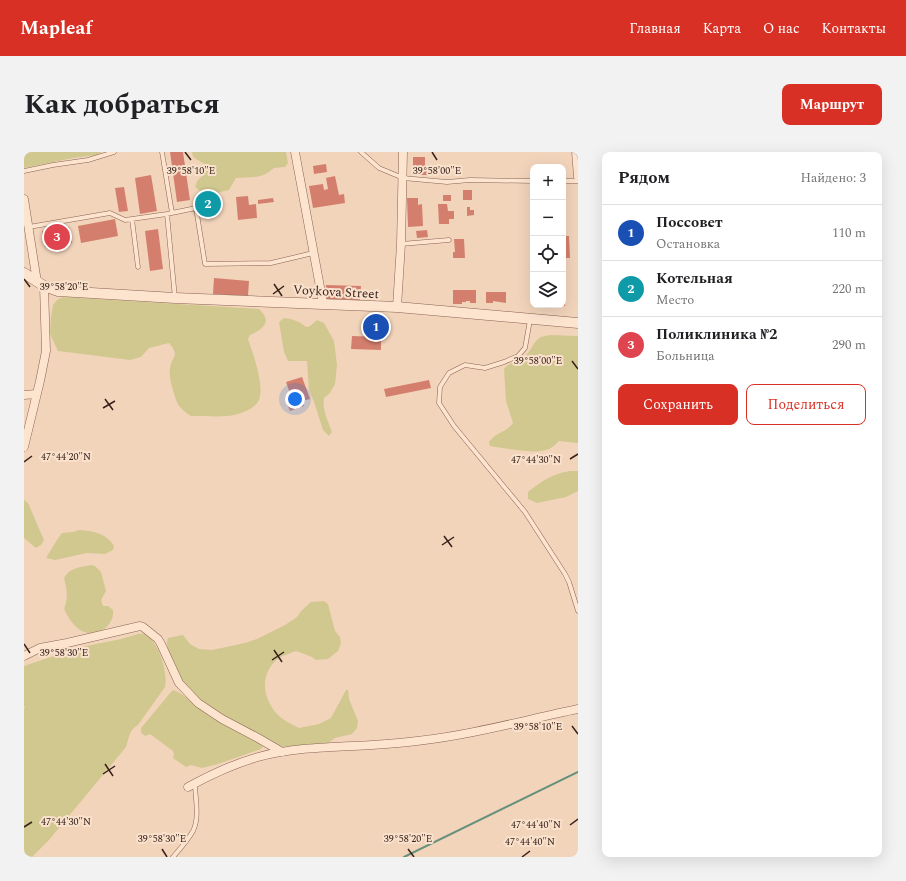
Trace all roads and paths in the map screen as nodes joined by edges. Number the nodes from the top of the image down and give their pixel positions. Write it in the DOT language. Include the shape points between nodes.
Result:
graph roads {
  1 [pos="114,152"];
  2 [pos="162,152"];
  3 [pos="295,152"];
  4 [pos="361,152"];
  5 [pos="403,152"];
  6 [pos="576,152"];
  7 [pos="24,171"];
  8 [pos="578,177"];
  9 [pos="403,178"];
  10 [pos="530,181"];
  11 [pos="566,181"];
  12 [pos="578,181"];
  13 [pos="24,198"];
  14 [pos="172,213"];
  15 [pos="167,214"];
  16 [pos="132,219"];
  17 [pos="29,227"];
  18 [pos="449,240"];
  19 [pos="401,244"];
  20 [pos="313,253"];
  21 [pos="138,267"];
  22 [pos="24,273"];
  23 [pos="41,284"];
  24 [pos="175,298"];
  25 [pos="323,303"];
  26 [pos="397,307"];
  27 [pos="530,319"];
  28 [pos="578,323"];
  29 [pos="36,394"];
  30 [pos="24,395"];
  31 [pos="24,447"];
  32 [pos="578,611"];
  33 [pos="24,656"];
  34 [pos="578,709"];
  35 [pos="282,752"];
  36 [pos="191,785"];
  37 [pos="173,857"];
  1 -- 7 [label="lane" via="88,160"];
  2 -- 14 [label="lane"];
  3 -- 20 [label="street"];
  4 -- 9 [label="lane" via="379,168"];
  5 -- 9 [label="street"];
  6 -- 8 [label="street"];
  9 -- 10 [label="lane" via="447,182"];
  9 -- 19 [label="street"];
  11 -- 12 [label="lane"];
  13 -- 17 [label="street"];
  14 -- 15 [label="lane"];
  14 -- 20 [label="lane" via="196,208 205,264 271,263"];
  15 -- 16 [label="lane"];
  15 -- 24 [label="lane"];
  16 -- 17 [label="lane" via="125,220 110,213"];
  16 -- 21 [label="lane"];
  17 -- 23 [label="street"];
  18 -- 19 [label="lane"];
  19 -- 26 [label="street"];
  20 -- 25 [label="street"];
  22 -- 23 [label="street, Voykova Street"];
  23 -- 24 [label="street, Voykova Street" via="58,291"];
  23 -- 29 [label="street" via="46,351"];
  24 -- 25 [label="street, Voykova Street"];
  25 -- 26 [label="street, Voykova Street"];
  26 -- 27 [label="street, Voykova Street"];
  27 -- 28 [label="street, Voykova Street"];
  27 -- 32 [label="lane" via="525,348 518,356 485,368 465,365 449,373 440,387 439,403 454,426 525,512 565,574"];
  29 -- 30 [label="street"];
  29 -- 31 [label="street"];
  33 -- 35 [label="street" via="40,648 143,627 162,644 179,683 198,703"];
  34 -- 35 [label="street" via="454,736"];
  35 -- 36 [label="street" via="243,762"];
  36 -- 37 [label="lane" via="197,815 196,823"];
}
